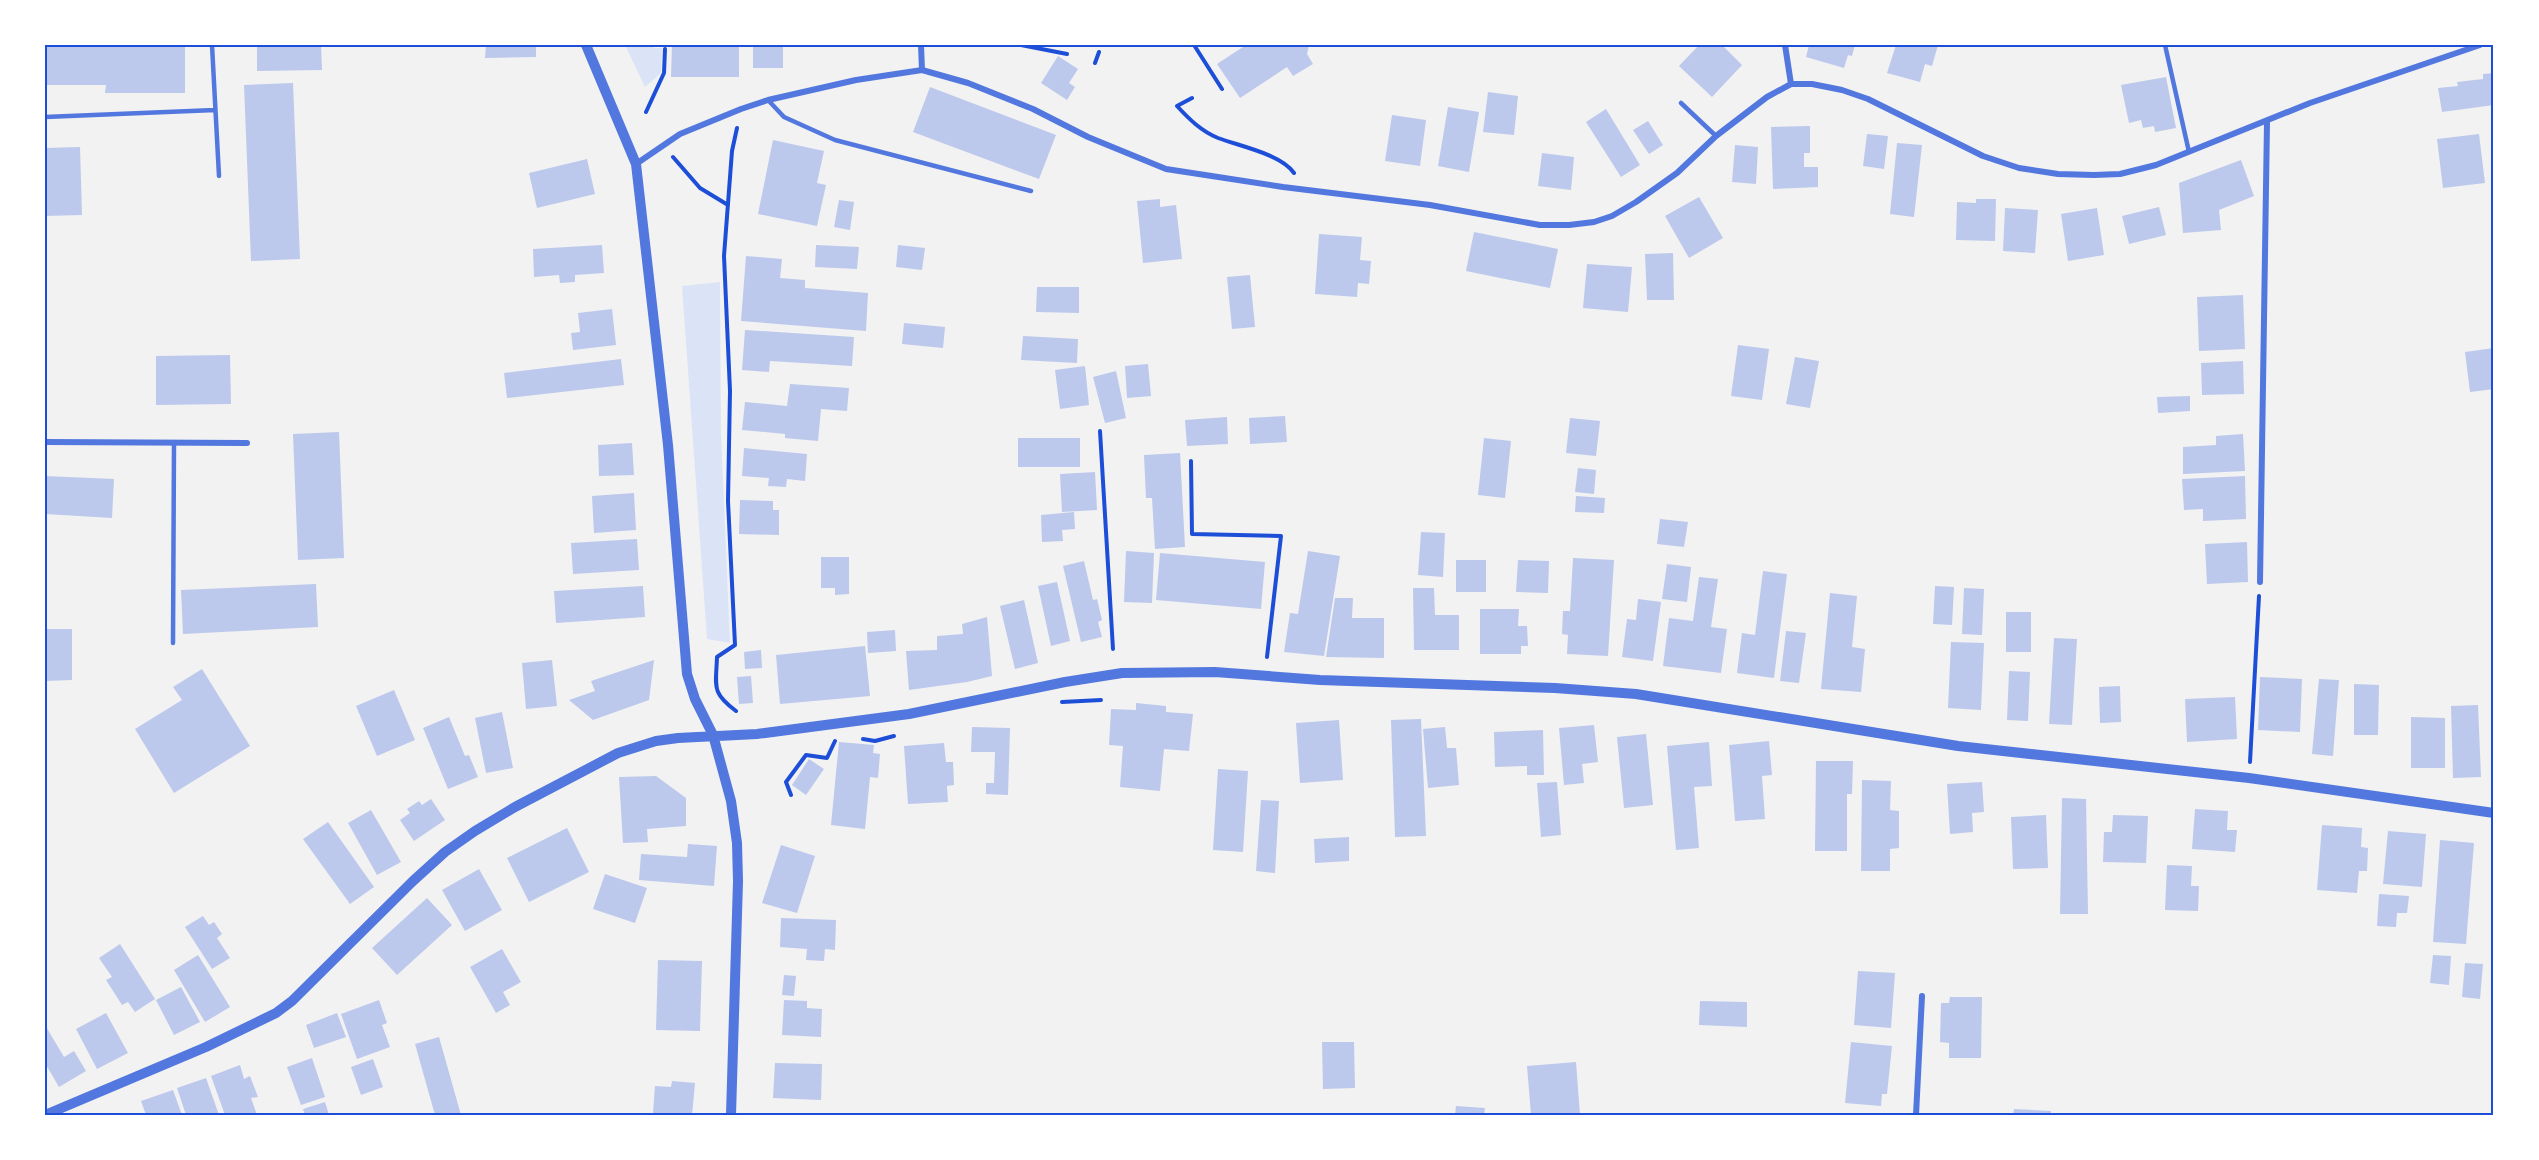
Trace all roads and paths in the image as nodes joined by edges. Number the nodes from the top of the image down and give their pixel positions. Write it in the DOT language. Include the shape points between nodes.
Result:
graph roads {
  1 [pos="212,45"];
  2 [pos="586,45"];
  3 [pos="921,45"];
  4 [pos="1021,45"];
  5 [pos="1194,45"];
  6 [pos="1785,45"];
  7 [pos="2165,45"];
  8 [pos="2480,45"];
  9 [pos="665,49"];
  10 [pos="1099,52"];
  11 [pos="1067,54"];
  12 [pos="1095,63"];
  13 [pos="922,70"];
  14 [pos="1791,84"];
  15 [pos="1222,88"];
  16 [pos="1192,98"];
  17 [pos="768,100"];
  18 [pos="1681,103"];
  19 [pos="741,109"];
  20 [pos="215,110"];
  21 [pos="646,112"];
  22 [pos="45,117"];
  23 [pos="2267,122"];
  24 [pos="1716,136"];
  25 [pos="663,146"];
  26 [pos="2189,152"];
  27 [pos="636,164"];
  28 [pos="219,176"];
  29 [pos="1305,189"];
  30 [pos="1031,191"];
  31 [pos="728,205"];
  32 [pos="1100,431"];
  33 [pos="45,442"];
  34 [pos="174,443"];
  35 [pos="248,443"];
  36 [pos="1191,461"];
  37 [pos="2260,582"];
  38 [pos="173,643"];
  39 [pos="1113,649"];
  40 [pos="1268,657"];
  41 [pos="736,711"];
  42 [pos="713,735"];
  43 [pos="837,736"];
  44 [pos="856,739"];
  45 [pos="875,741"];
  46 [pos="2249,778"];
  47 [pos="791,795"];
  48 [pos="2494,813"];
  49 [pos="1922,996"];
  50 [pos="45,1115"];
  51 [pos="731,1115"];
  52 [pos="1916,1115"];
  1 -- 20 [label="lane"];
  2 -- 27 [label="street"];
  3 -- 13 [label="street"];
  4 -- 11 [label="path"];
  5 -- 15 [label="path"];
  6 -- 14 [label="street"];
  7 -- 26 [label="lane"];
  8 -- 23 [label="street" via="2319,100"];
  9 -- 21 [label="path" via="664,73"];
  10 -- 12 [label="path"];
  13 -- 17 [label="street"];
  13 -- 29 [label="street" via="1033,109 1166,169"];
  14 -- 24 [label="street"];
  14 -- 26 [label="street" via="1812,84 1860,96 1983,156 2019,168 2058,174 2121,174"];
  16 -- 29 [label="path" via="1177,106 1194,125 1290,166"];
  17 -- 19 [label="street"];
  17 -- 30 [label="lane" via="784,117 835,140"];
  18 -- 24 [label="lane"];
  19 -- 25 [label="street" via="680,134"];
  19 -- 31 [label="path" via="732,151"];
  20 -- 22 [label="lane"];
  20 -- 28 [label="lane"];
  23 -- 26 [label="street"];
  23 -- 37 [label="street"];
  24 -- 29 [label="street" via="1677,173 1636,202 1594,222 1540,225 1430,205"];
  25 -- 27 [label="street"];
  25 -- 31 [label="path" via="700,188"];
  27 -- 42 [label="street" via="668,445 687,674"];
  31 -- 41 [label="path" via="724,256 735,645 717,657 716,688 721,699"];
  32 -- 39 [label="path"];
  33 -- 34 [label="street"];
  34 -- 35 [label="street"];
  34 -- 38 [label="lane"];
  36 -- 40 [label="path" via="1192,534 1281,536"];
  37 -- 46 [label="path"];
  42 -- 46 [label="street" via="757,734 909,714 1122,673 1215,672 1636,694 1958,746"];
  42 -- 50 [label="street" via="631,748 515,807 445,852 276,1014"];
  42 -- 51 [label="street" via="737,843"];
  43 -- 47 [label="path" via="827,758 806,755 786,782"];
  44 -- 45 [label="path"];
  46 -- 48 [label="street"];
  49 -- 52 [label="street"];
}
